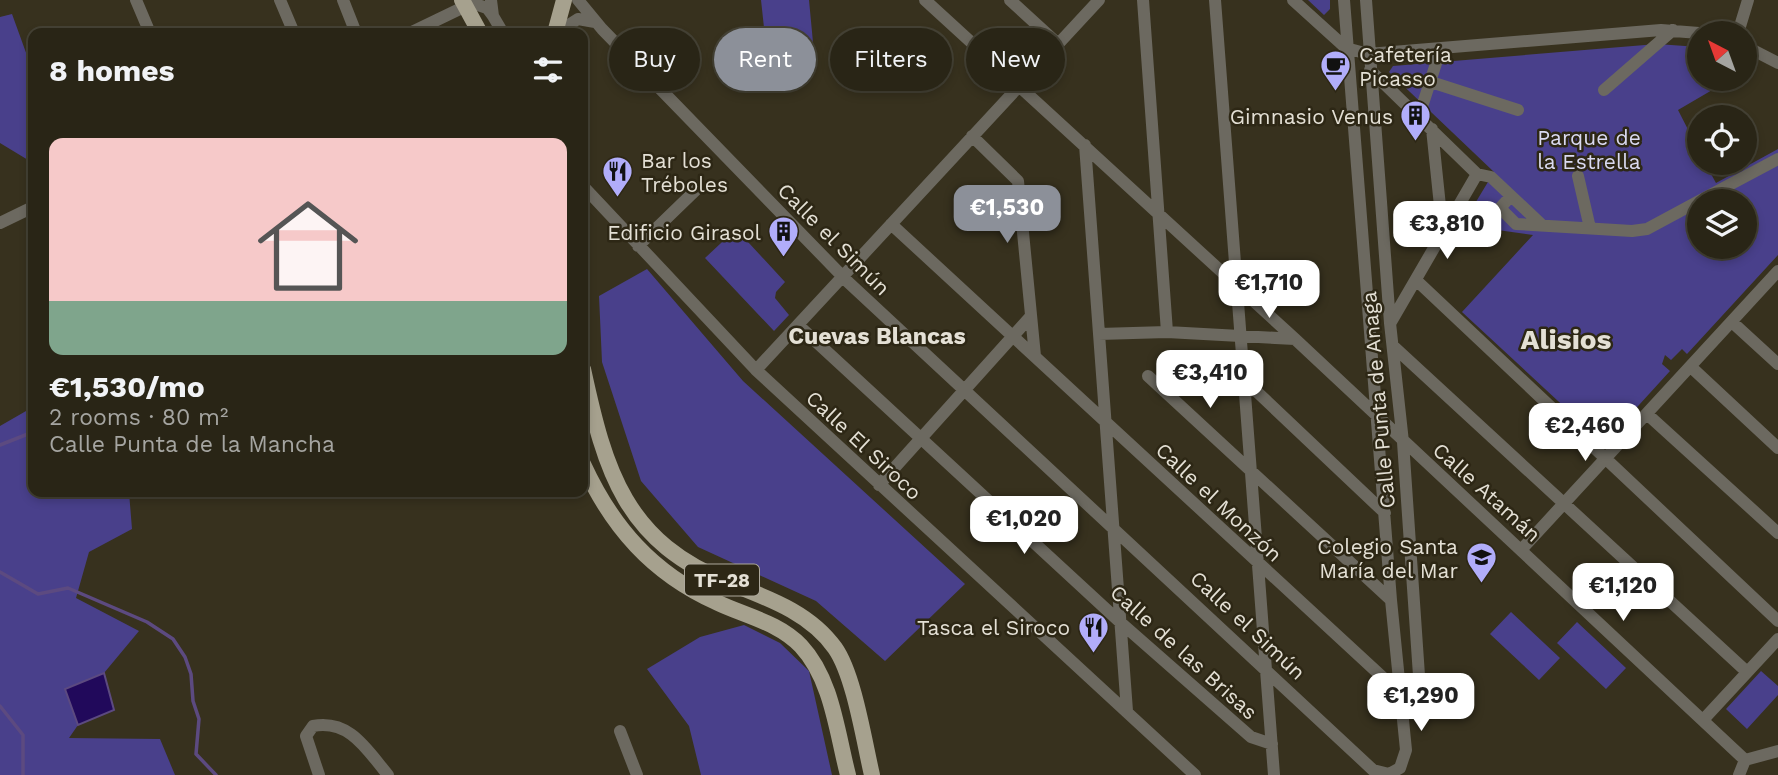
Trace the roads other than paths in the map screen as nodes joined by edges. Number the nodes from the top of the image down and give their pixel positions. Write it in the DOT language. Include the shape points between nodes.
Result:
graph roads {
  1 [pos="280,0"];
  2 [pos="343,0"];
  3 [pos="491,0"];
  4 [pos="564,0"];
  5 [pos="578,0"];
  6 [pos="925,0"];
  7 [pos="1010,0"];
  8 [pos="1143,0"];
  9 [pos="1215,0"];
  10 [pos="1293,0"];
  11 [pos="1344,0"];
  12 [pos="1366,0"];
  13 [pos="1748,0"];
  14 [pos="1096,1"];
  15 [pos="138,4"];
  16 [pos="464,4"];
  17 [pos="494,16"];
  18 [pos="1742,21"];
  19 [pos="595,22"];
  20 [pos="148,28"];
  21 [pos="292,28"];
  22 [pos="354,28"];
  23 [pos="420,28"];
  24 [pos="477,28"];
  25 [pos="500,28"];
  26 [pos="557,28"];
  27 [pos="564,28"];
  28 [pos="1041,28"];
  29 [pos="1673,30"];
  30 [pos="1687,32"];
  31 [pos="1065,36"];
  32 [pos="966,38"];
  33 [pos="1346,48"];
  34 [pos="1441,48"];
  35 [pos="1757,52"];
  36 [pos="1368,54"];
  37 [pos="1778,63"];
  38 [pos="1370,70"];
  39 [pos="1431,82"];
  40 [pos="1604,90"];
  41 [pos="1014,91"];
  42 [pos="1023,91"];
  43 [pos="1518,110"];
  44 [pos="1419,116"];
  45 [pos="1432,129"];
  46 [pos="972,136"];
  47 [pos="1085,145"];
  48 [pos="1778,159"];
  49 [pos="1578,176"];
  50 [pos="1476,178"];
  51 [pos="699,187"];
  52 [pos="1722,189"];
  53 [pos="588,192"];
  54 [pos="588,201"];
  55 [pos="599,205"];
  56 [pos="1687,207"];
  57 [pos="28,209"];
  58 [pos="1158,213"];
  59 [pos="0,223"];
  60 [pos="891,224"];
  61 [pos="1590,228"];
  62 [pos="1443,235"];
  63 [pos="638,246"];
  64 [pos="1777,274"];
  65 [pos="842,276"];
  66 [pos="1416,280"];
  67 [pos="1238,287"];
  68 [pos="1031,316"];
  69 [pos="1732,322"];
  70 [pos="1390,323"];
  71 [pos="798,325"];
  72 [pos="1167,332"];
  73 [pos="1100,334"];
  74 [pos="1240,334"];
  75 [pos="1013,336"];
  76 [pos="1295,339"];
  77 [pos="1393,346"];
  78 [pos="1035,356"];
  79 [pos="1778,364"];
  80 [pos="1690,367"];
  81 [pos="756,370"];
  82 [pos="1148,376"];
  83 [pos="964,390"];
  84 [pos="1244,391"];
  85 [pos="588,393"];
  86 [pos="1647,414"];
  87 [pos="1376,415"];
  88 [pos="1106,424"];
  89 [pos="921,438"];
  90 [pos="1403,442"];
  91 [pos="1778,447"];
  92 [pos="1605,460"];
  93 [pos="1250,468"];
  94 [pos="588,475"];
  95 [pos="879,485"];
  96 [pos="1563,506"];
  97 [pos="1385,513"];
  98 [pos="1113,525"];
  99 [pos="1778,533"];
  100 [pos="1521,550"];
  101 [pos="1258,564"];
  102 [pos="1391,600"];
  103 [pos="1778,621"];
  104 [pos="1119,622"];
  105 [pos="1778,639"];
  106 [pos="1266,668"];
  107 [pos="1746,672"];
  108 [pos="1401,691"];
  109 [pos="1126,711"];
  110 [pos="1703,720"];
  111 [pos="620,732"];
  112 [pos="1272,744"];
  113 [pos="1778,751"];
  114 [pos="1399,768"];
  115 [pos="1741,771"];
  116 [pos="319,775"];
  117 [pos="388,775"];
  118 [pos="637,775"];
  119 [pos="848,775"];
  120 [pos="872,775"];
  121 [pos="1195,775"];
  122 [pos="1274,775"];
  1 -- 21 [label="street"];
  2 -- 22 [label="street"];
  3 -- 17 [label="street"];
  4 -- 26 [label="main road"];
  5 -- 19 [label="street, Calle el Simún"];
  6 -- 32 [label="street, Calle Atamán"];
  7 -- 28 [label="street"];
  8 -- 58 [label="street"];
  9 -- 67 [label="street"];
  10 -- 33 [label="street"];
  11 -- 33 [label="street, Calle Punta de Anaga"];
  12 -- 36 [label="street, Calle Punta de Anaga"];
  13 -- 18 [label="street"];
  14 -- 31 [label="street"];
  15 -- 20 [label="street"];
  16 -- 17 [label="street" via="478,4"];
  16 -- 23 [label="street"];
  16 -- 24 [label="main road"];
  17 -- 25 [label="street"];
  19 -- 27 [label="street" via="578,19"];
  19 -- 65 [label="street, Calle el Simún"];
  29 -- 30 [label="street"];
  29 -- 34 [label="street"];
  29 -- 40 [label="street"];
  33 -- 36 [label="street"];
  33 -- 87 [label="street, Calle Punta de Anaga"];
  34 -- 36 [label="street"];
  34 -- 39 [label="street"];
  35 -- 37 [label="street"];
  36 -- 38 [label="street, Calle Punta de Anaga"];
  38 -- 44 [label="street"];
  38 -- 70 [label="street, Calle Punta de Anaga"];
  39 -- 43 [label="street"];
  39 -- 44 [label="street"];
  41 -- 46 [label="street"];
  42 -- 47 [label="street, Calle Atamán"];
  44 -- 45 [label="street"];
  45 -- 50 [label="street"];
  45 -- 62 [label="street"];
  46 -- 60 [label="street"];
  46 -- 68 [label="street" via="1018,181"];
  47 -- 58 [label="street, Calle Atamán"];
  47 -- 73 [label="street"];
  48 -- 52 [label="street"];
  49 -- 61 [label="street"];
  50 -- 61 [label="street" via="1491,177 1511,196 1500,208 1516,224"];
  50 -- 62 [label="street"];
  51 -- 63 [label="street"];
  53 -- 55 [label="street, Calle El Siroco"];
  54 -- 55 [label="street"];
  55 -- 63 [label="street, Calle El Siroco"];
  56 -- 61 [label="street" via="1647,229"];
  57 -- 59 [label="street"];
  58 -- 67 [label="street, Calle Atamán"];
  58 -- 72 [label="street"];
  60 -- 65 [label="street"];
  60 -- 75 [label="street, Calle el Monzón"];
  62 -- 66 [label="street"];
  63 -- 81 [label="street, Calle El Siroco"];
  64 -- 69 [label="street"];
  65 -- 71 [label="street"];
  65 -- 83 [label="street, Calle el Simún"];
  66 -- 70 [label="street"];
  66 -- 92 [label="street"];
  67 -- 74 [label="street"];
  67 -- 76 [label="street, Calle Atamán"];
  68 -- 75 [label="street"];
  68 -- 78 [label="street"];
  69 -- 79 [label="street"];
  69 -- 80 [label="street"];
  70 -- 77 [label="street, Calle Punta de Anaga"];
  71 -- 81 [label="street"];
  71 -- 89 [label="street, Calle de las Brisas"];
  72 -- 73 [label="street"];
  72 -- 74 [label="street"];
  73 -- 88 [label="street"];
  74 -- 76 [label="street"];
  74 -- 84 [label="street"];
  75 -- 78 [label="street, Calle el Monzón"];
  75 -- 83 [label="street"];
  76 -- 87 [label="street, Calle Atamán"];
  77 -- 90 [label="street, Calle Punta de Anaga"];
  77 -- 96 [label="street"];
  78 -- 88 [label="street, Calle el Monzón"];
  80 -- 86 [label="street"];
  80 -- 91 [label="street"];
  81 -- 95 [label="street, Calle El Siroco"];
  82 -- 93 [label="street"];
  83 -- 89 [label="street"];
  83 -- 98 [label="street, Calle el Simún"];
  84 -- 93 [label="street"];
  84 -- 97 [label="street" via="1255,390"];
  85 -- 120 [label="main road, TF-28" via="610,472 652,534 711,576 793,610 835,648 845,667"];
  86 -- 92 [label="street"];
  86 -- 99 [label="street"];
  87 -- 90 [label="street, Calle Atamán"];
  87 -- 97 [label="street, Calle Punta de Anaga"];
  88 -- 98 [label="street"];
  88 -- 101 [label="street, Calle el Monzón"];
  89 -- 95 [label="street"];
  89 -- 104 [label="street, Calle de las Brisas"];
  90 -- 100 [label="street, Calle Atamán"];
  90 -- 108 [label="street, Calle Punta de Anaga" via="1420,690 1410,696"];
  92 -- 96 [label="street"];
  92 -- 103 [label="street"];
  93 -- 101 [label="street"];
  93 -- 102 [label="street"];
  94 -- 119 [label="main road, TF-28" via="619,528 647,559 678,583 774,625 800,645 826,688"];
  95 -- 109 [label="street, Calle El Siroco"];
  96 -- 100 [label="street"];
  96 -- 107 [label="street"];
  97 -- 102 [label="street, Calle Punta de Anaga"];
  98 -- 104 [label="street"];
  98 -- 106 [label="street, Calle el Simún"];
  100 -- 110 [label="street, Calle Atamán"];
  101 -- 106 [label="street"];
  101 -- 108 [label="street, Calle el Monzón"];
  102 -- 108 [label="street, Calle Punta de Anaga"];
  104 -- 109 [label="street"];
  104 -- 112 [label="street, Calle de las Brisas" via="1251,737"];
  105 -- 107 [label="street"];
  106 -- 112 [label="street"];
  106 -- 114 [label="street, Calle el Simún" via="1373,769 1389,774"];
  107 -- 110 [label="street"];
  108 -- 114 [label="street, Calle Punta de Anaga" via="1406,750"];
  109 -- 121 [label="street, Calle El Siroco"];
  110 -- 115 [label="street, Calle Atamán"];
  111 -- 118 [label="street"];
  112 -- 122 [label="street"];
  113 -- 115 [label="street"];
  116 -- 117 [label="street" via="306,736 313,726 329,723 352,732"];
}
